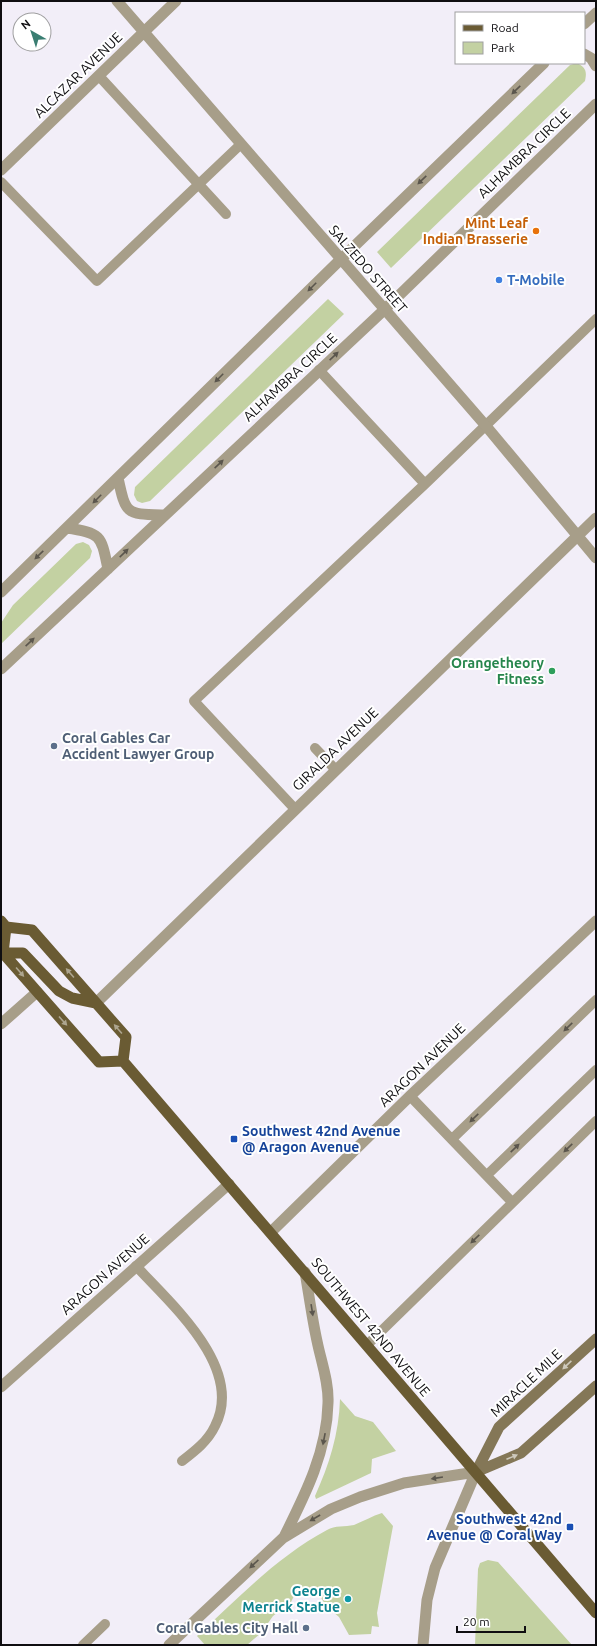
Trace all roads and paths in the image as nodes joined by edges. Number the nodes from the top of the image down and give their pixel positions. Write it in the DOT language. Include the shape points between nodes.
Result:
graph roads {
  1 [pos="117,1"];
  2 [pos="176,1"];
  3 [pos="596,13"];
  4 [pos="585,23"];
  5 [pos="144,32"];
  6 [pos="585,55"];
  7 [pos="543,64"];
  8 [pos="596,66"];
  9 [pos="99,76"];
  10 [pos="596,104"];
  11 [pos="241,144"];
  12 [pos="1,170"];
  13 [pos="1,182"];
  14 [pos="199,184"];
  15 [pos="226,214"];
  16 [pos="340,260"];
  17 [pos="384,310"];
  18 [pos="596,319"];
  19 [pos="319,370"];
  20 [pos="486,426"];
  21 [pos="118,478"];
  22 [pos="425,484"];
  23 [pos="164,515"];
  24 [pos="596,518"];
  25 [pos="67,528"];
  26 [pos="578,536"];
  27 [pos="596,558"];
  28 [pos="108,570"];
  29 [pos="1,592"];
  30 [pos="1,669"];
  31 [pos="315,748"];
  32 [pos="335,769"];
  33 [pos="295,808"];
  34 [pos="596,921"];
  35 [pos="3,924"];
  36 [pos="3,953"];
  37 [pos="37,992"];
  38 [pos="596,1000"];
  39 [pos="96,1003"];
  40 [pos="1,1024"];
  41 [pos="123,1061"];
  42 [pos="596,1070"];
  43 [pos="410,1096"];
  44 [pos="596,1121"];
  45 [pos="452,1139"];
  46 [pos="487,1175"];
  47 [pos="229,1184"];
  48 [pos="512,1202"];
  49 [pos="271,1232"];
  50 [pos="136,1266"];
  51 [pos="305,1272"];
  52 [pos="596,1339"];
  53 [pos="367,1345"];
  54 [pos="596,1386"];
  55 [pos="1,1387"];
  56 [pos="182,1461"];
  57 [pos="476,1472"];
  58 [pos="283,1538"];
  59 [pos="596,1613"];
  60 [pos="105,1624"];
  61 [pos="83,1645"];
  62 [pos="169,1645"];
  63 [pos="423,1645"];
  1 -- 5 [label="street, SALZEDO STREET"];
  2 -- 5 [label="street, ALCAZAR AVENUE"];
  3 -- 4 [label="street"];
  5 -- 9 [label="street, ALCAZAR AVENUE"];
  5 -- 11 [label="street, SALZEDO STREET"];
  6 -- 8 [label="street"];
  7 -- 16 [label="street, one-way"];
  9 -- 12 [label="street, ALCAZAR AVENUE"];
  9 -- 14 [label="lane"];
  10 -- 17 [label="street, ALHAMBRA CIRCLE"];
  11 -- 14 [label="lane"];
  11 -- 16 [label="street, SALZEDO STREET"];
  13 -- 14 [label="lane" via="97,280"];
  14 -- 15 [label="lane"];
  16 -- 17 [label="street, SALZEDO STREET"];
  16 -- 21 [label="street, one-way"];
  19 -- 17 [label="street, ALHAMBRA CIRCLE, one-way"];
  17 -- 20 [label="street, SALZEDO STREET"];
  18 -- 20 [label="lane"];
  19 -- 22 [label="lane"];
  23 -- 19 [label="street, ALHAMBRA CIRCLE, one-way"];
  20 -- 22 [label="lane"];
  20 -- 26 [label="street, SALZEDO STREET"];
  21 -- 23 [label="street" via="124,504 128,510 138,515"];
  21 -- 25 [label="street, one-way"];
  22 -- 33 [label="lane" via="194,701"];
  28 -- 23 [label="street, ALHAMBRA CIRCLE, one-way"];
  24 -- 26 [label="street, GIRALDA AVENUE"];
  25 -- 28 [label="street" via="88,531 97,536 103,548"];
  25 -- 29 [label="street, one-way"];
  26 -- 27 [label="street, SALZEDO STREET"];
  26 -- 32 [label="street, GIRALDA AVENUE"];
  30 -- 28 [label="street, ALHAMBRA CIRCLE, one-way"];
  31 -- 32 [label="lane"];
  32 -- 33 [label="street, GIRALDA AVENUE"];
  33 -- 39 [label="street, GIRALDA AVENUE"];
  34 -- 43 [label="street, ARAGON AVENUE"];
  35 -- 36 [label="main road"];
  39 -- 35 [label="main road, one-way" via="32,930"];
  36 -- 37 [label="main road, one-way"];
  36 -- 39 [label="main road" via="23,953 59,992 72,998"];
  37 -- 40 [label="street"];
  37 -- 41 [label="main road, one-way" via="99,1062"];
  38 -- 45 [label="lane, one-way"];
  41 -- 39 [label="main road, one-way" via="126,1037"];
  41 -- 47 [label="main road, SOUTHWEST 42ND AVENUE"];
  46 -- 42 [label="lane, one-way"];
  43 -- 45 [label="lane"];
  43 -- 49 [label="street, ARAGON AVENUE"];
  44 -- 48 [label="lane, one-way"];
  45 -- 46 [label="lane"];
  46 -- 48 [label="lane"];
  47 -- 49 [label="main road, SOUTHWEST 42ND AVENUE"];
  47 -- 50 [label="street, ARAGON AVENUE"];
  48 -- 53 [label="lane, one-way"];
  49 -- 51 [label="main road, SOUTHWEST 42ND AVENUE"];
  50 -- 55 [label="street, ARAGON AVENUE"];
  50 -- 56 [label="lane" via="202,1342 216,1366 222,1388 222,1405 216,1426 202,1445"];
  51 -- 53 [label="main road, SOUTHWEST 42ND AVENUE"];
  51 -- 58 [label="street, one-way" via="328,1403 325,1438 314,1474"];
  52 -- 57 [label="main road, MIRACLE MILE, one-way" via="499,1427"];
  53 -- 57 [label="main road, SOUTHWEST 42ND AVENUE"];
  57 -- 54 [label="main road, one-way" via="521,1453"];
  57 -- 58 [label="street, one-way" via="404,1483 360,1497 331,1509"];
  57 -- 59 [label="main road, SOUTHWEST 42ND AVENUE"];
  57 -- 63 [label="street" via="436,1568 427,1600"];
  58 -- 62 [label="street, one-way"];
  60 -- 61 [label="lane"];
}
